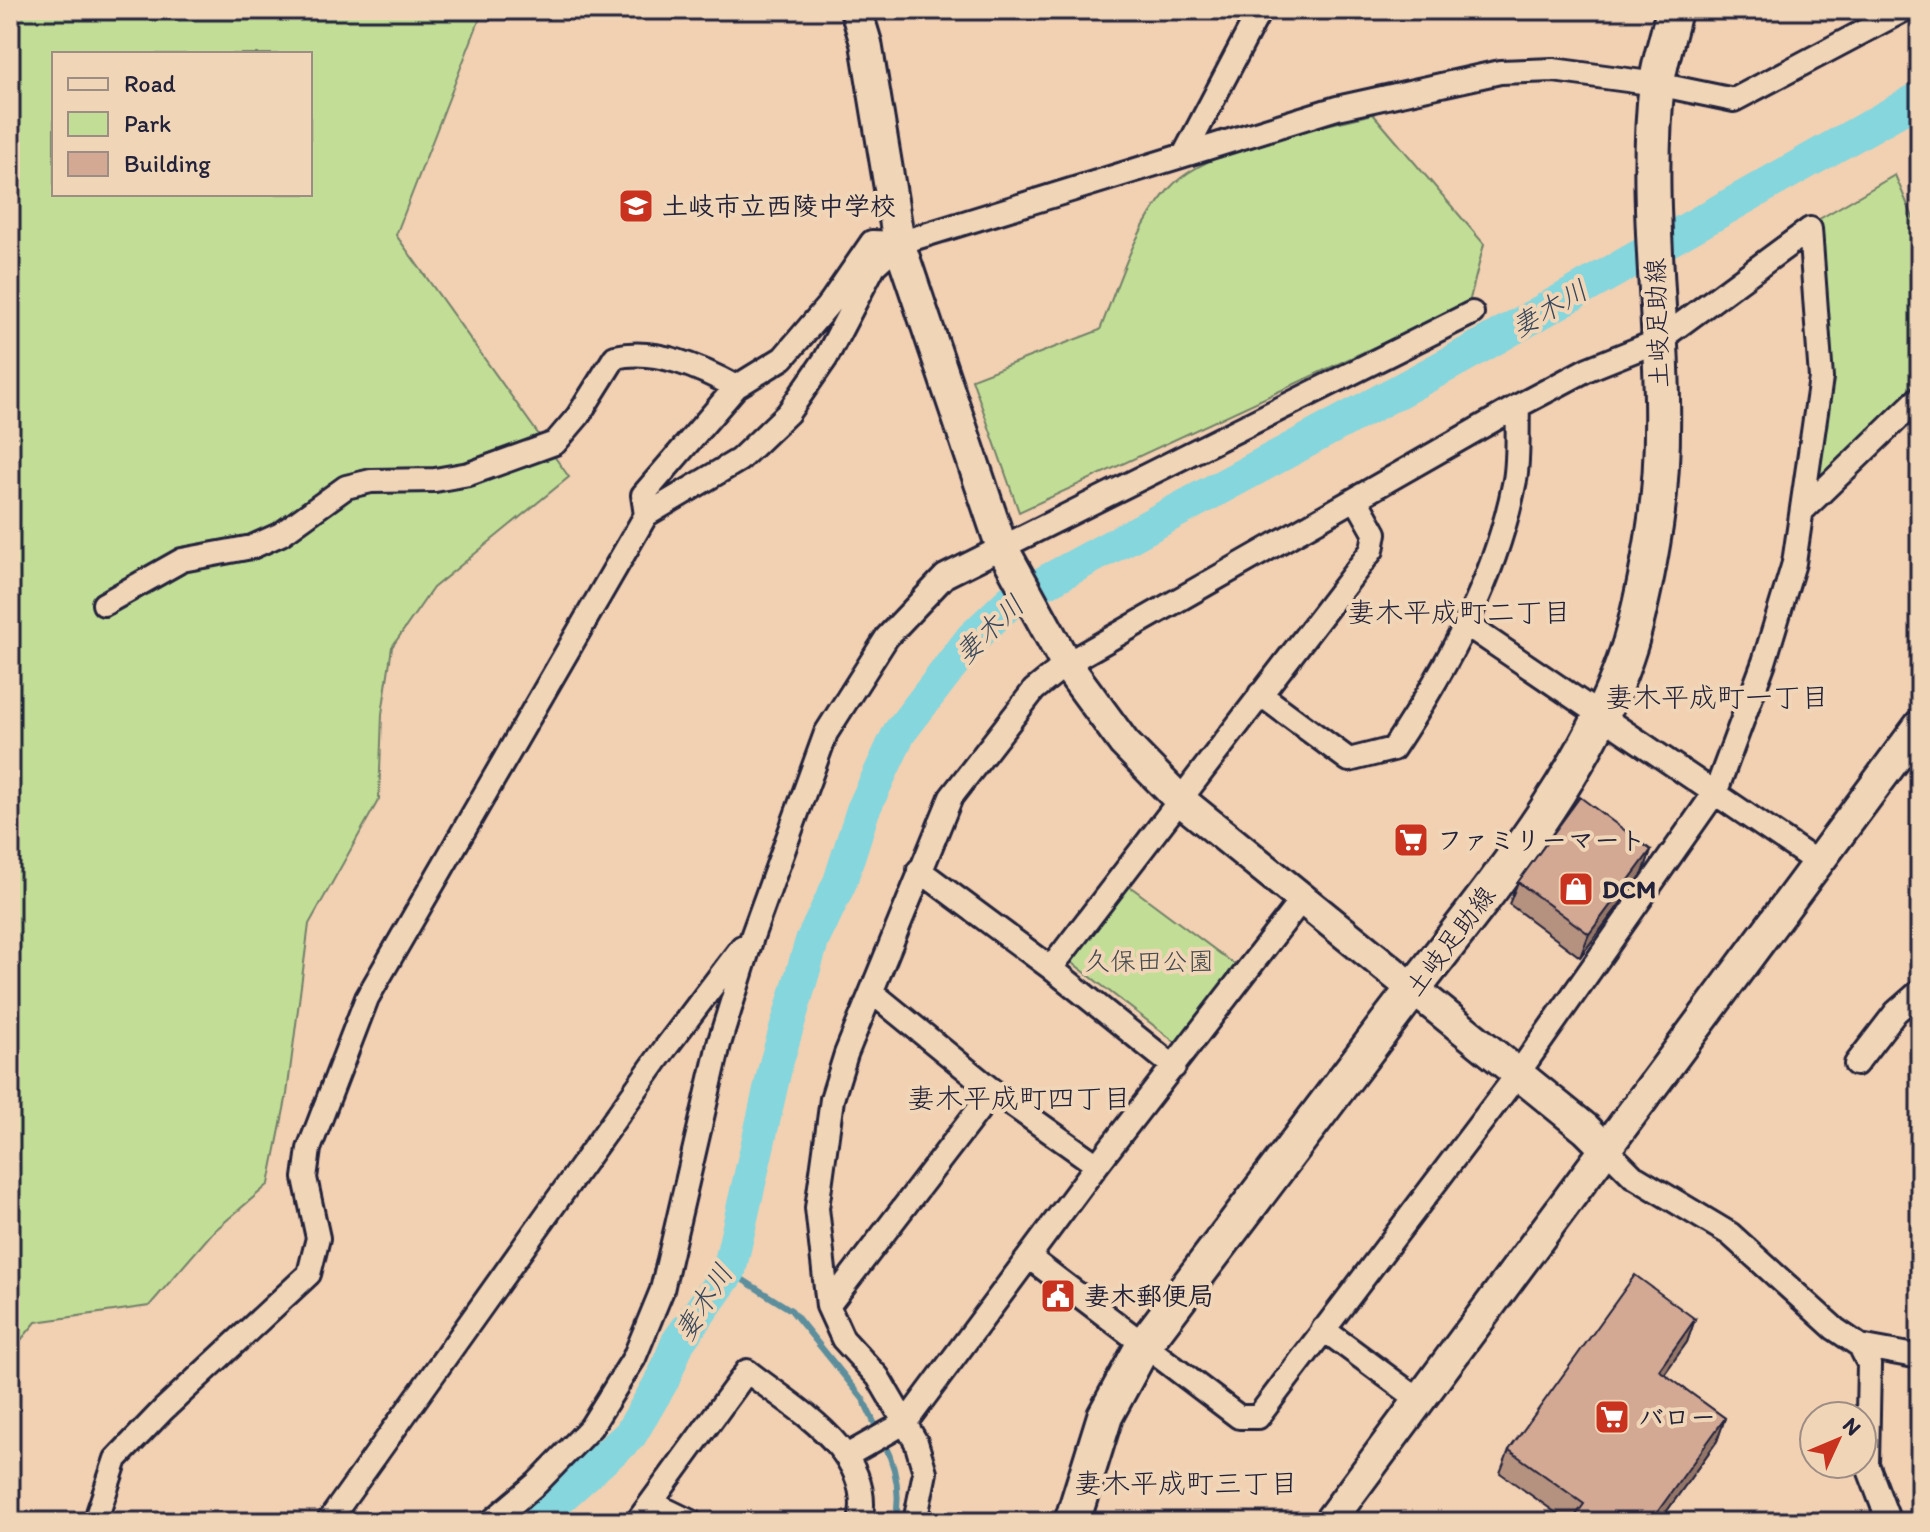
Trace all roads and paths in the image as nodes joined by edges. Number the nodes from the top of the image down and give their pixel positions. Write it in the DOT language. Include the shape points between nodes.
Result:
graph roads {
  1 [pos="856,10"];
  2 [pos="1260,10"];
  3 [pos="1674,10"];
  4 [pos="1904,10"];
  5 [pos="1657,92"];
  6 [pos="1185,153"];
  7 [pos="899,243"];
  8 [pos="1472,313"];
  9 [pos="1658,329"];
  10 [pos="736,387"];
  11 [pos="1920,397"];
  12 [pos="1518,406"];
  13 [pos="1357,501"];
  14 [pos="1803,510"];
  15 [pos="646,515"];
  16 [pos="1001,545"];
  17 [pos="104,604"];
  18 [pos="1467,625"];
  19 [pos="1066,664"];
  20 [pos="1260,694"];
  21 [pos="1600,716"];
  22 [pos="1916,740"];
  23 [pos="1716,791"];
  24 [pos="1179,799"];
  25 [pos="1818,863"];
  26 [pos="919,870"];
  27 [pos="1302,899"];
  28 [pos="753,934"];
  29 [pos="1051,968"];
  30 [pos="1414,988"];
  31 [pos="1920,991"];
  32 [pos="873,993"];
  33 [pos="1856,1064"];
  34 [pos="1174,1067"];
  35 [pos="1517,1075"];
  36 [pos="993,1091"];
  37 [pos="1606,1149"];
  38 [pos="1097,1165"];
  39 [pos="1030,1258"];
  40 [pos="828,1306"];
  41 [pos="1323,1329"];
  42 [pos="1143,1346"];
  43 [pos="1860,1346"];
  44 [pos="1920,1357"];
  45 [pos="1419,1400"];
  46 [pos="906,1422"];
  47 [pos="848,1455"];
  48 [pos="652,1503"];
  49 [pos="95,1522"];
  50 [pos="328,1522"];
  51 [pos="491,1522"];
  52 [pos="637,1522"];
  53 [pos="691,1522"];
  54 [pos="860,1522"];
  55 [pos="915,1522"];
  56 [pos="1072,1522"];
  57 [pos="1329,1522"];
  58 [pos="1889,1522"];
  1 -- 7 [label="street"];
  2 -- 6 [label="street"];
  3 -- 5 [label="main road, 土岐足助線"];
  4 -- 5 [label="street" via="1734,100"];
  5 -- 6 [label="street" via="1553,70 1500,72 1337,108"];
  5 -- 9 [label="main road, 土岐足助線"];
  6 -- 7 [label="street"];
  7 -- 10 [label="street" via="872,242 783,358"];
  7 -- 15 [label="street" via="874,266 826,358 788,413 739,460"];
  7 -- 16 [label="street"];
  8 -- 16 [label="street"];
  9 -- 12 [label="street"];
  9 -- 14 [label="street" via="1810,229 1821,378"];
  9 -- 21 [label="main road, 土岐足助線" via="1662,449 1655,524 1629,645"];
  10 -- 15 [label="street" via="643,495"];
  10 -- 17 [label="street" via="708,372 638,351 615,357 555,443 469,474 346,487 281,534 252,547 182,560"];
  11 -- 14 [label="street"];
  12 -- 13 [label="street"];
  12 -- 18 [label="street" via="1515,478"];
  13 -- 19 [label="street"];
  13 -- 20 [label="street" via="1375,533 1372,550"];
  14 -- 23 [label="street" via="1786,591"];
  15 -- 49 [label="street" via="367,998 309,1149 305,1178 318,1238 309,1274 116,1459"];
  16 -- 19 [label="street"];
  16 -- 28 [label="street" via="945,576 887,637 841,709 820,747"];
  18 -- 20 [label="street" via="1393,749 1349,760"];
  18 -- 21 [label="street"];
  19 -- 24 [label="street" via="1124,743"];
  19 -- 26 [label="street" via="1034,690 951,797"];
  20 -- 24 [label="street"];
  21 -- 23 [label="street"];
  21 -- 30 [label="main road, 土岐足助線" via="1494,884"];
  22 -- 25 [label="street"];
  23 -- 25 [label="street"];
  23 -- 35 [label="street"];
  24 -- 27 [label="street"];
  24 -- 29 [label="street"];
  25 -- 37 [label="street"];
  26 -- 29 [label="street"];
  26 -- 32 [label="street"];
  27 -- 30 [label="street"];
  27 -- 34 [label="street"];
  28 -- 50 [label="street" via="664,1050"];
  28 -- 51 [label="street" via="719,1044 662,1290 634,1358 591,1427"];
  29 -- 34 [label="street"];
  30 -- 35 [label="street"];
  30 -- 42 [label="main road, 土岐足助線"];
  31 -- 33 [label="street" via="1896,1012"];
  32 -- 36 [label="street"];
  32 -- 40 [label="street" via="832,1099 824,1153 817,1208"];
  34 -- 38 [label="street"];
  35 -- 37 [label="street"];
  35 -- 41 [label="street"];
  36 -- 38 [label="street"];
  36 -- 40 [label="street"];
  37 -- 43 [label="street" via="1633,1176 1730,1234"];
  37 -- 45 [label="street"];
  38 -- 39 [label="street"];
  39 -- 42 [label="street"];
  39 -- 46 [label="street"];
  40 -- 46 [label="street" via="843,1339 878,1377"];
  41 -- 42 [label="street" via="1258,1417 1239,1417"];
  41 -- 45 [label="street"];
  42 -- 56 [label="main road, 土岐足助線" via="1105,1416"];
  43 -- 44 [label="street"];
  43 -- 58 [label="street" via="1869,1364 1867,1464"];
  45 -- 57 [label="street"];
  46 -- 47 [label="street"];
  46 -- 55 [label="street" via="925,1472"];
  47 -- 48 [label="street" via="747,1371"];
  47 -- 54 [label="street" via="864,1502"];
  48 -- 52 [label="street"];
  48 -- 53 [label="street"];
}
